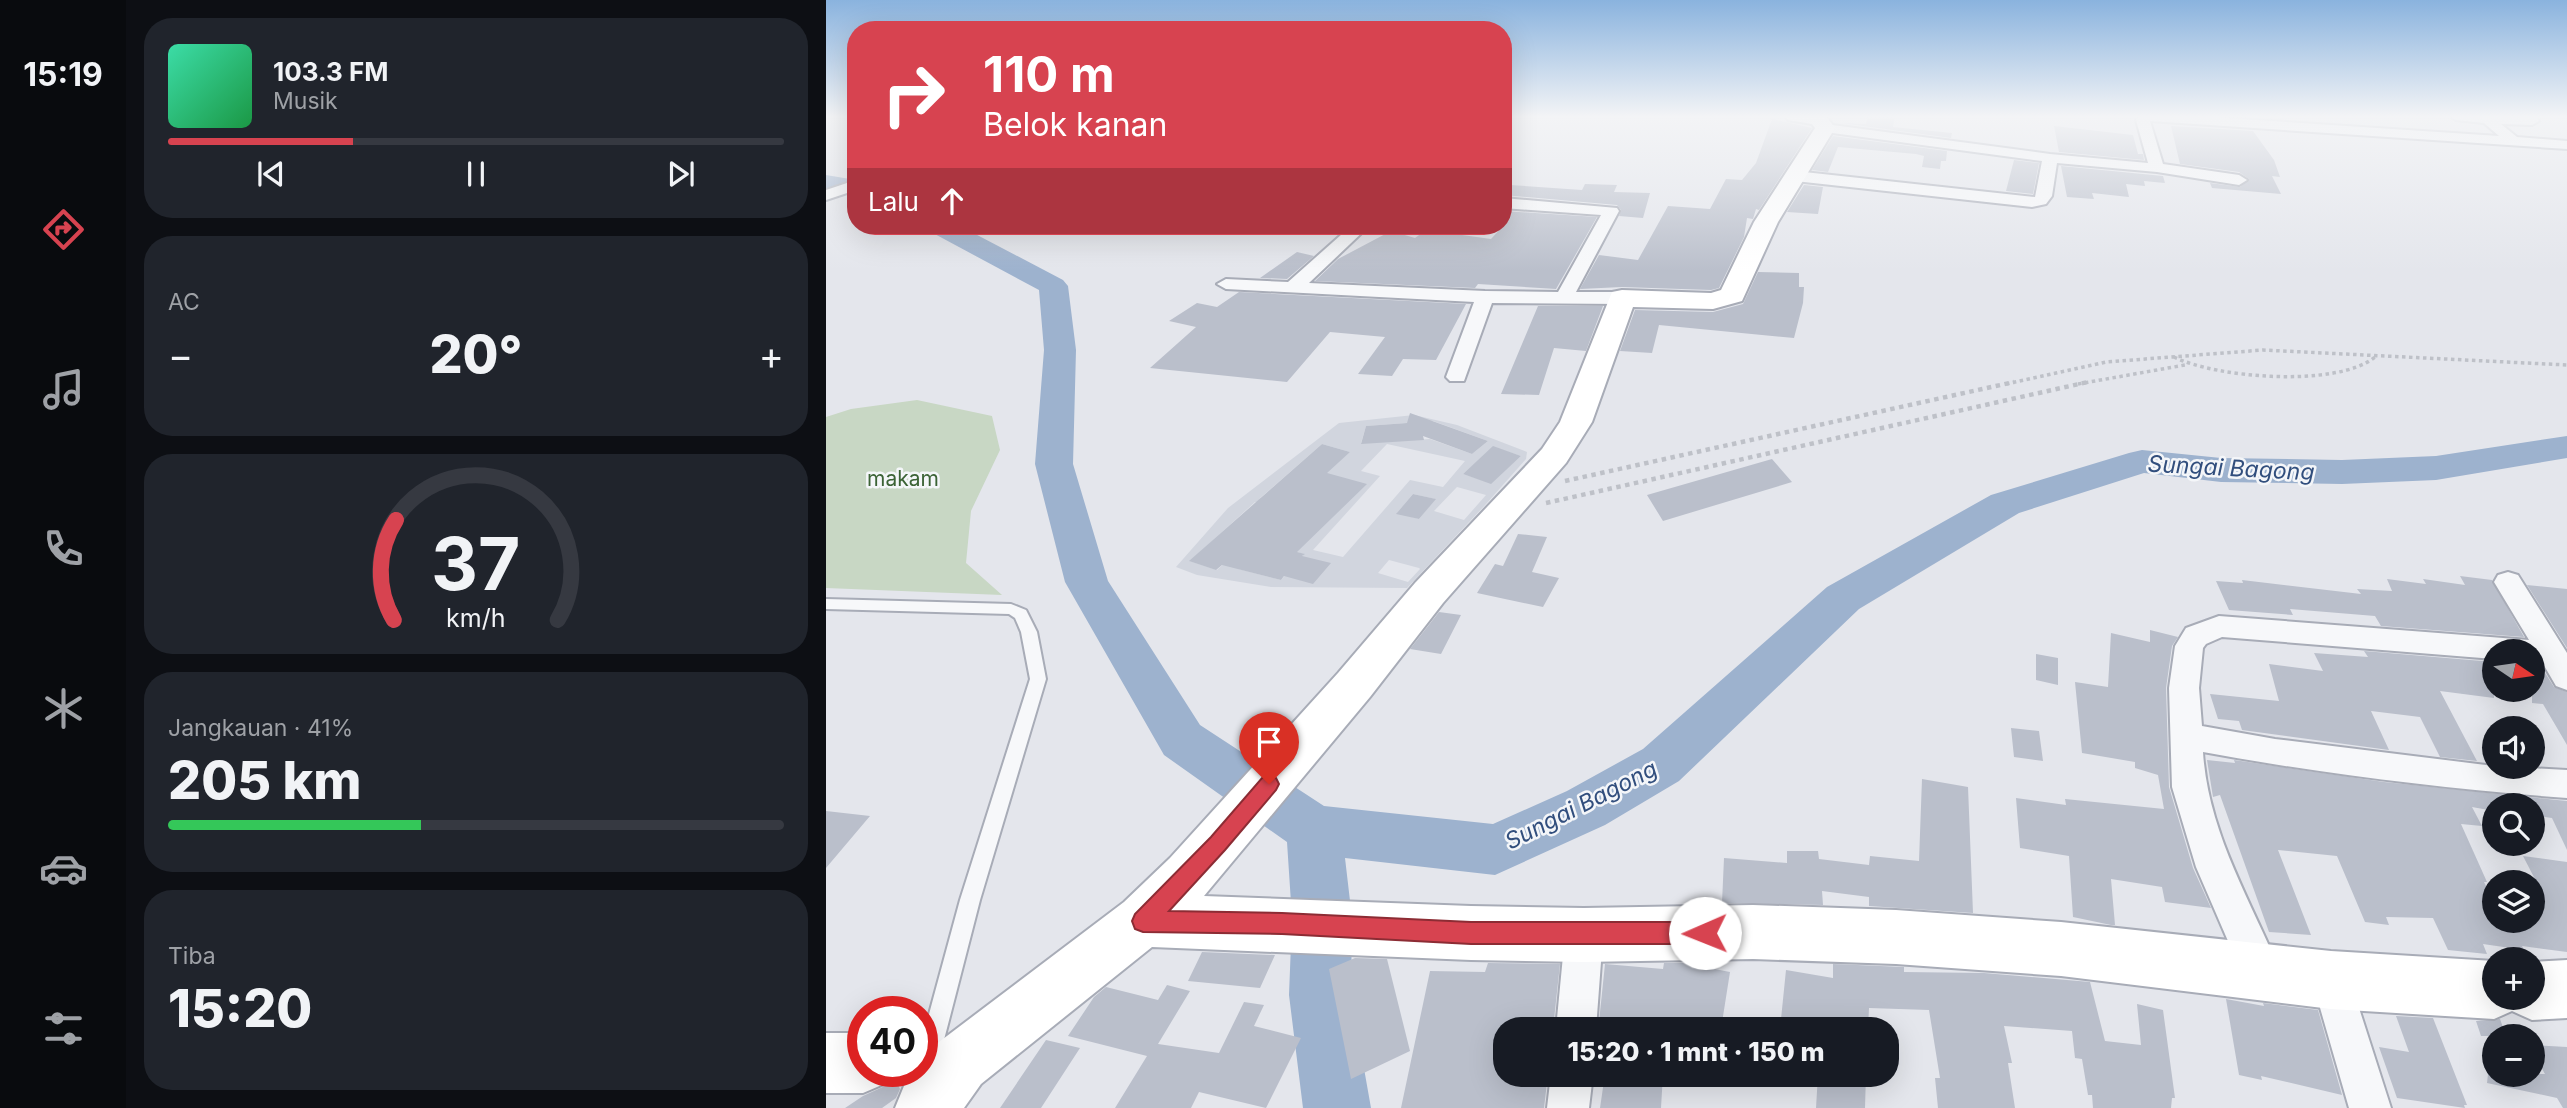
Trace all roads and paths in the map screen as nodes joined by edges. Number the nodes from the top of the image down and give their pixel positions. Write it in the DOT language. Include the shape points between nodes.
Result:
graph roads {
  1 [pos="1799,168"];
  2 [pos="2048,168"];
  3 [pos="2144,168"];
  4 [pos="2157,169"];
  5 [pos="1795,176"];
  6 [pos="2239,180"];
  7 [pos="1512,204"];
  8 [pos="1351,235"];
  9 [pos="1226,284"];
  10 [pos="1291,289"];
  11 [pos="1565,296"];
  12 [pos="1485,297"];
  13 [pos="1622,298"];
  14 [pos="2174,356"];
  15 [pos="2376,356"];
  16 [pos="2185,365"];
  17 [pos="2567,365"];
  18 [pos="1458,377"];
  19 [pos="1510,502"];
  20 [pos="2508,582"];
  21 [pos="826,604"];
  22 [pos="2551,652"];
  23 [pos="2567,678"];
  24 [pos="2186,736"];
  25 [pos="2567,784"];
  26 [pos="1143,921"];
  27 [pos="1584,935"];
  28 [pos="2262,971"];
  29 [pos="2331,979"];
  30 [pos="2482,989"];
  31 [pos="2567,989"];
  32 [pos="2545,990"];
  33 [pos="1577,1017"];
  34 [pos="938,1055"];
  35 [pos="826,1063"];
  36 [pos="847,1063"];
  37 [pos="938,1071"];
  38 [pos="1571,1087"];
  39 [pos="1569,1108"];
  40 [pos="2370,1108"];
  1 -- 5 [label="street"];
  2 -- 5 [label="street" via="2044,196 2032,202"];
  3 -- 4 [label="street"];
  4 -- 6 [label="street"];
  5 -- 13 [label="street" via="1766,222 1732,295 1713,301"];
  7 -- 11 [label="street" via="1611,211"];
  8 -- 10 [label="street"];
  9 -- 10 [label="street"];
  10 -- 12 [label="street"];
  11 -- 12 [label="street"];
  11 -- 13 [label="street"];
  12 -- 18 [label="street"];
  13 -- 19 [label="street" via="1576,422 1554,456"];
  14 -- 15 [label="path" via="2263,351"];
  14 -- 16 [label="path"];
  14 -- 19 [label="path" via="2106,362"];
  15 -- 16 [label="path" via="2363,366 2309,374 2251,375"];
  15 -- 17 [label="path"];
  16 -- 19 [label="path"];
  19 -- 26 [label="street" via="1218,844"];
  20 -- 22 [label="street"];
  21 -- 34 [label="lane" via="1011,609 1021,614 1029,632 1038,679 970,900"];
  22 -- 23 [label="street"];
  22 -- 24 [label="street" via="2220,626 2196,636 2189,646 2184,688"];
  24 -- 25 [label="street" via="2275,752"];
  24 -- 28 [label="street" via="2189,788 2214,867"];
  26 -- 27 [label="street"];
  26 -- 37 [label="street"];
  27 -- 28 [label="street" via="1753,932 1896,937"];
  27 -- 33 [label="street"];
  28 -- 29 [label="street"];
  29 -- 30 [label="street"];
  29 -- 40 [label="street"];
  31 -- 32 [label="street"];
  35 -- 36 [label="street"];
  38 -- 39 [label="street"];
}
